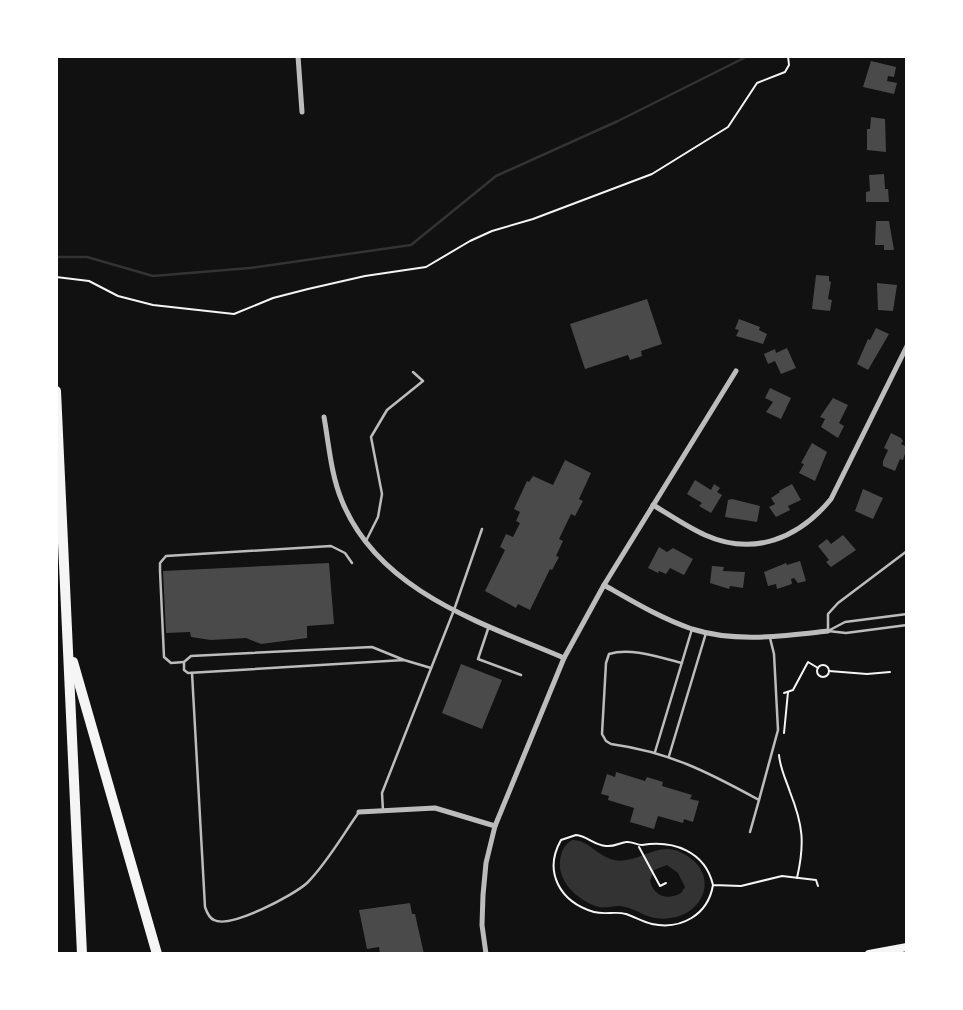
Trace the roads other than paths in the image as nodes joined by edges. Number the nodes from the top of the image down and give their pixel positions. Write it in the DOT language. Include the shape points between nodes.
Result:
graph roads {
  1 [pos="298,56"];
  2 [pos="302,112"];
  3 [pos="907,346"];
  4 [pos="736,371"];
  5 [pos="413,372"];
  6 [pos="56,391"];
  7 [pos="324,417"];
  8 [pos="653,505"];
  9 [pos="482,529"];
  10 [pos="366,542"];
  11 [pos="907,551"];
  12 [pos="352,563"];
  13 [pos="604,585"];
  14 [pos="454,610"];
  15 [pos="907,614"];
  16 [pos="907,625"];
  17 [pos="489,626"];
  18 [pos="692,629"];
  19 [pos="828,631"];
  20 [pos="706,633"];
  21 [pos="770,638"];
  22 [pos="68,645"];
  23 [pos="564,659"];
  24 [pos="404,660"];
  25 [pos="184,662"];
  26 [pos="682,663"];
  27 [pos="431,668"];
  28 [pos="192,673"];
  29 [pos="521,675"];
  30 [pos="655,752"];
  31 [pos="669,756"];
  32 [pos="759,800"];
  33 [pos="383,811"];
  34 [pos="359,813"];
  35 [pos="495,826"];
  36 [pos="750,832"];
  37 [pos="907,947"];
  38 [pos="82,954"];
  39 [pos="157,954"];
  40 [pos="486,954"];
  41 [pos="869,954"];
  1 -- 2 [label="street"];
  3 -- 8 [label="street" via="831,499 798,531 755,544 729,543 705,535"];
  4 -- 8 [label="street"];
  5 -- 10 [label="lane" via="423,381 387,410 370,437 382,495"];
  6 -- 22 [label="highway"];
  7 -- 10 [label="street" via="342,502"];
  8 -- 13 [label="street"];
  9 -- 14 [label="lane"];
  10 -- 14 [label="street" via="397,574"];
  11 -- 19 [label="lane" via="838,603 828,614"];
  12 -- 25 [label="lane" via="345,553 331,547 166,556 160,563 164,657 171,663"];
  13 -- 18 [label="street"];
  13 -- 23 [label="street"];
  14 -- 17 [label="street"];
  14 -- 27 [label="lane"];
  15 -- 19 [label="lane" via="845,622"];
  16 -- 19 [label="lane"];
  17 -- 23 [label="street"];
  17 -- 29 [label="lane" via="478,659"];
  18 -- 20 [label="street"];
  18 -- 26 [label="lane"];
  19 -- 21 [label="street"];
  20 -- 21 [label="street"];
  20 -- 31 [label="lane"];
  21 -- 32 [label="lane" via="778,730"];
  22 -- 38 [label="highway"];
  22 -- 39 [label="highway"];
  23 -- 35 [label="street"];
  24 -- 25 [label="lane" via="372,647 191,656"];
  24 -- 27 [label="lane"];
  24 -- 28 [label="lane"];
  25 -- 28 [label="lane" via="184,670"];
  26 -- 30 [label="lane"];
  26 -- 30 [label="lane" via="617,652 609,654 606,663 602,734 611,744"];
  27 -- 33 [label="lane" via="382,793"];
  28 -- 34 [label="lane" via="208,915 232,921 296,891 308,882"];
  30 -- 31 [label="lane"];
  31 -- 32 [label="lane"];
  32 -- 36 [label="lane"];
  33 -- 34 [label="street"];
  33 -- 35 [label="street" via="435,808"];
  35 -- 40 [label="street" via="483,895"];
  37 -- 41 [label="main road"];
}
